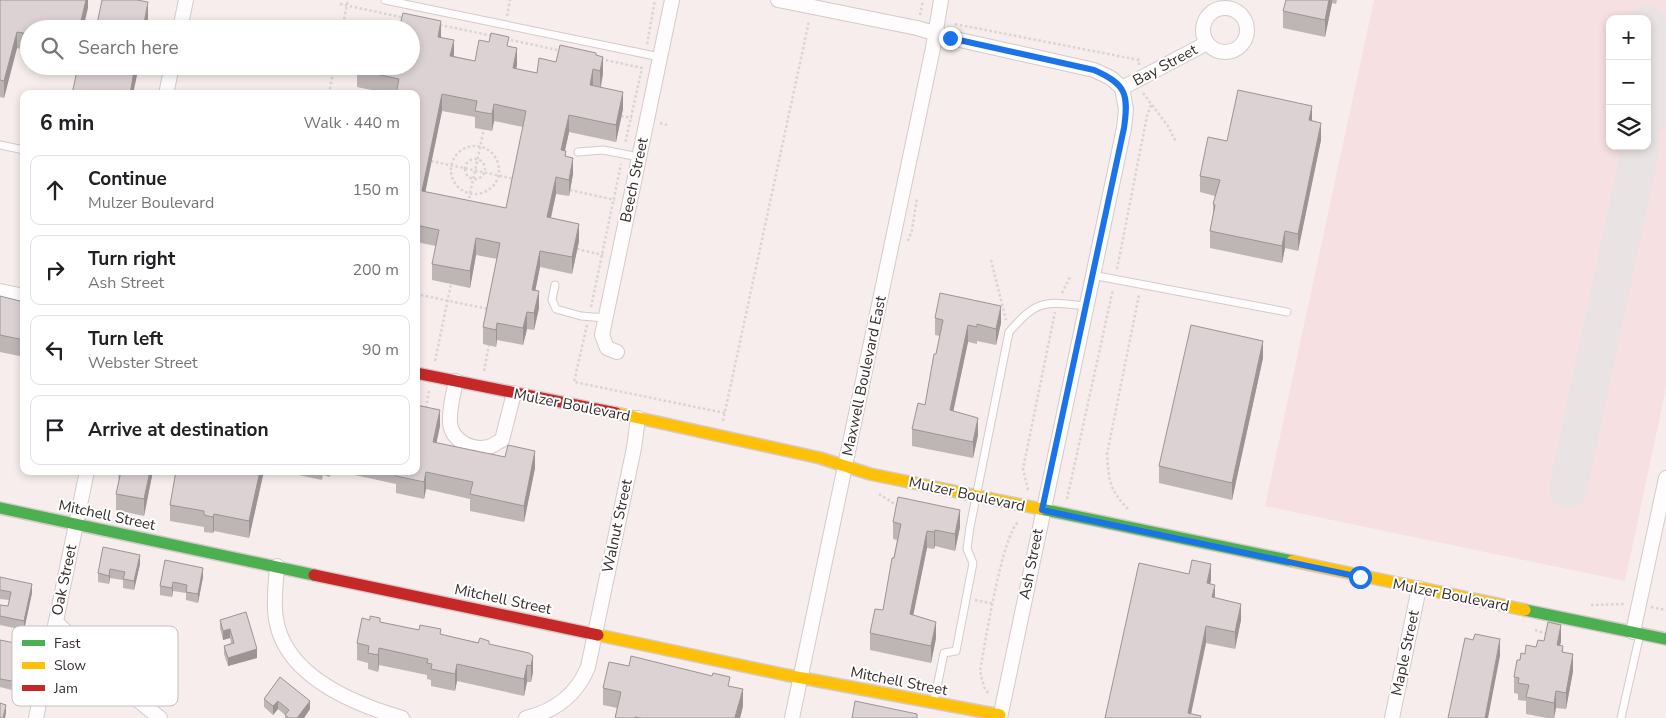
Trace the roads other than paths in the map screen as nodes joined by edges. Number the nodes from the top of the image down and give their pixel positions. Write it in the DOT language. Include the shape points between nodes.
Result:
graph roads {
  1 [pos="186,0"];
  2 [pos="385,0"];
  3 [pos="672,0"];
  4 [pos="778,0"];
  5 [pos="941,0"];
  6 [pos="182,20"];
  7 [pos="934,34"];
  8 [pos="1207,43"];
  9 [pos="660,57"];
  10 [pos="170,75"];
  11 [pos="1122,88"];
  12 [pos="167,90"];
  13 [pos="0,145"];
  14 [pos="20,149"];
  15 [pos="578,152"];
  16 [pos="638,157"];
  17 [pos="1092,274"];
  18 [pos="555,285"];
  19 [pos="0,291"];
  20 [pos="20,295"];
  21 [pos="1085,306"];
  22 [pos="1287,312"];
  23 [pos="605,318"];
  24 [pos="617,352"];
  25 [pos="420,374"];
  26 [pos="456,381"];
  27 [pos="514,393"];
  28 [pos="638,418"];
  29 [pos="845,466"];
  30 [pos="86,475"];
  31 [pos="1666,478"];
  32 [pos="976,495"];
  33 [pos="0,508"];
  34 [pos="1042,510"];
  35 [pos="76,524"];
  36 [pos="277,566"];
  37 [pos="1418,588"];
  38 [pos="56,622"];
  39 [pos="55,626"];
  40 [pos="60,626"];
  41 [pos="1637,633"];
  42 [pos="595,634"];
  43 [pos="1666,639"];
  44 [pos="800,677"];
  45 [pos="933,703"];
  46 [pos="146,706"];
  47 [pos="1000,717"];
  48 [pos="160,718"];
  49 [pos="402,718"];
  50 [pos="526,718"];
  51 [pos="792,718"];
  52 [pos="1392,718"];
  53 [pos="1621,718"];
  1 -- 6 [label="street"];
  2 -- 9 [label="lane"];
  3 -- 9 [label="street, Beech Street"];
  4 -- 7 [label="street"];
  5 -- 7 [label="street, Maxwell Boulevard East"];
  7 -- 11 [label="street" via="1094,70"];
  7 -- 29 [label="street, Maxwell Boulevard East"];
  8 -- 11 [label="street, Bay Street"];
  9 -- 16 [label="street, Beech Street"];
  10 -- 12 [label="street"];
  11 -- 17 [label="street, Ash Street" via="1126,109 1124,128"];
  13 -- 14 [label="lane"];
  15 -- 16 [label="lane" via="603,150"];
  16 -- 23 [label="street, Beech Street"];
  17 -- 21 [label="street, Ash Street"];
  17 -- 22 [label="lane"];
  18 -- 23 [label="lane" via="552,300 556,309"];
  19 -- 20 [label="street"];
  21 -- 32 [label="lane" via="1057,302 1041,304 1027,311 1009,332"];
  21 -- 34 [label="street, Ash Street"];
  23 -- 24 [label="street, Beech Street" via="603,341 607,348"];
  25 -- 26 [label="street, Mulzer Boulevard"];
  26 -- 27 [label="street, Mulzer Boulevard"];
  26 -- 27 [label="street" via="450,426 463,444 476,448 489,447 502,440"];
  27 -- 28 [label="street, Mulzer Boulevard"];
  28 -- 29 [label="street, Mulzer Boulevard"];
  28 -- 42 [label="street, Walnut Street"];
  29 -- 32 [label="street, Mulzer Boulevard"];
  29 -- 44 [label="street, Maxwell Boulevard East"];
  30 -- 35 [label="street, Oak Street"];
  31 -- 41 [label="street" via="1639,604"];
  32 -- 34 [label="street, Mulzer Boulevard"];
  32 -- 45 [label="lane" via="967,549 973,563 956,651 944,654"];
  33 -- 35 [label="street, Mitchell Street"];
  34 -- 37 [label="street, Mulzer Boulevard"];
  34 -- 47 [label="street, Ash Street"];
  35 -- 36 [label="street, Mitchell Street"];
  35 -- 38 [label="street, Oak Street"];
  36 -- 42 [label="street, Mitchell Street"];
  36 -- 49 [label="street" via="276,619 282,639 294,657 317,679 341,694"];
  37 -- 41 [label="street, Mulzer Boulevard"];
  37 -- 52 [label="street, Maple Street"];
  38 -- 39 [label="street, Oak Street"];
  38 -- 40 [label="street"];
  41 -- 43 [label="street, Mulzer Boulevard"];
  41 -- 53 [label="lane"];
  42 -- 44 [label="street, Mitchell Street"];
  42 -- 50 [label="street, Walnut Street" via="588,667 574,690 546,711"];
  44 -- 45 [label="street, Mitchell Street"];
  44 -- 51 [label="street, Maxwell Boulevard East"];
  45 -- 47 [label="street, Mitchell Street"];
  46 -- 48 [label="street"];
}
